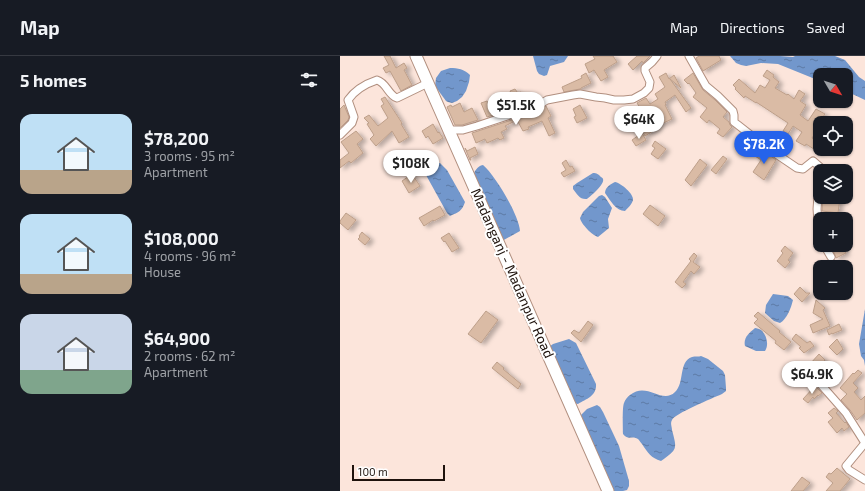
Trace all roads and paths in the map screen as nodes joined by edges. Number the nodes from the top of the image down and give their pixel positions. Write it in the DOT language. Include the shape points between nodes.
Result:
graph roads {
  1 [pos="416,56"];
  2 [pos="657,56"];
  3 [pos="689,56"];
  4 [pos="428,83"];
  5 [pos="448,130"];
  6 [pos="340,135"];
  7 [pos="817,164"];
  8 [pos="828,252"];
  9 [pos="830,257"];
  10 [pos="809,370"];
  11 [pos="865,443"];
  12 [pos="865,480"];
  13 [pos="608,491"];
  1 -- 4 [label="main road, Madanganj - Madanpur Road"];
  2 -- 5 [label="street" via="645,68 650,82 649,88 632,99 573,95 547,100 538,106 463,130"];
  3 -- 7 [label="street" via="706,86 733,111 734,122 797,168 803,169 814,161"];
  4 -- 5 [label="main road, Madanganj - Madanpur Road"];
  4 -- 6 [label="street" via="398,98 380,81 363,86 348,100 354,117 352,123"];
  5 -- 13 [label="main road, Madanganj - Madanpur Road"];
  8 -- 9 [label="street"];
  10 -- 11 [label="street" via="846,412"];
  11 -- 12 [label="street" via="846,466"];
}
